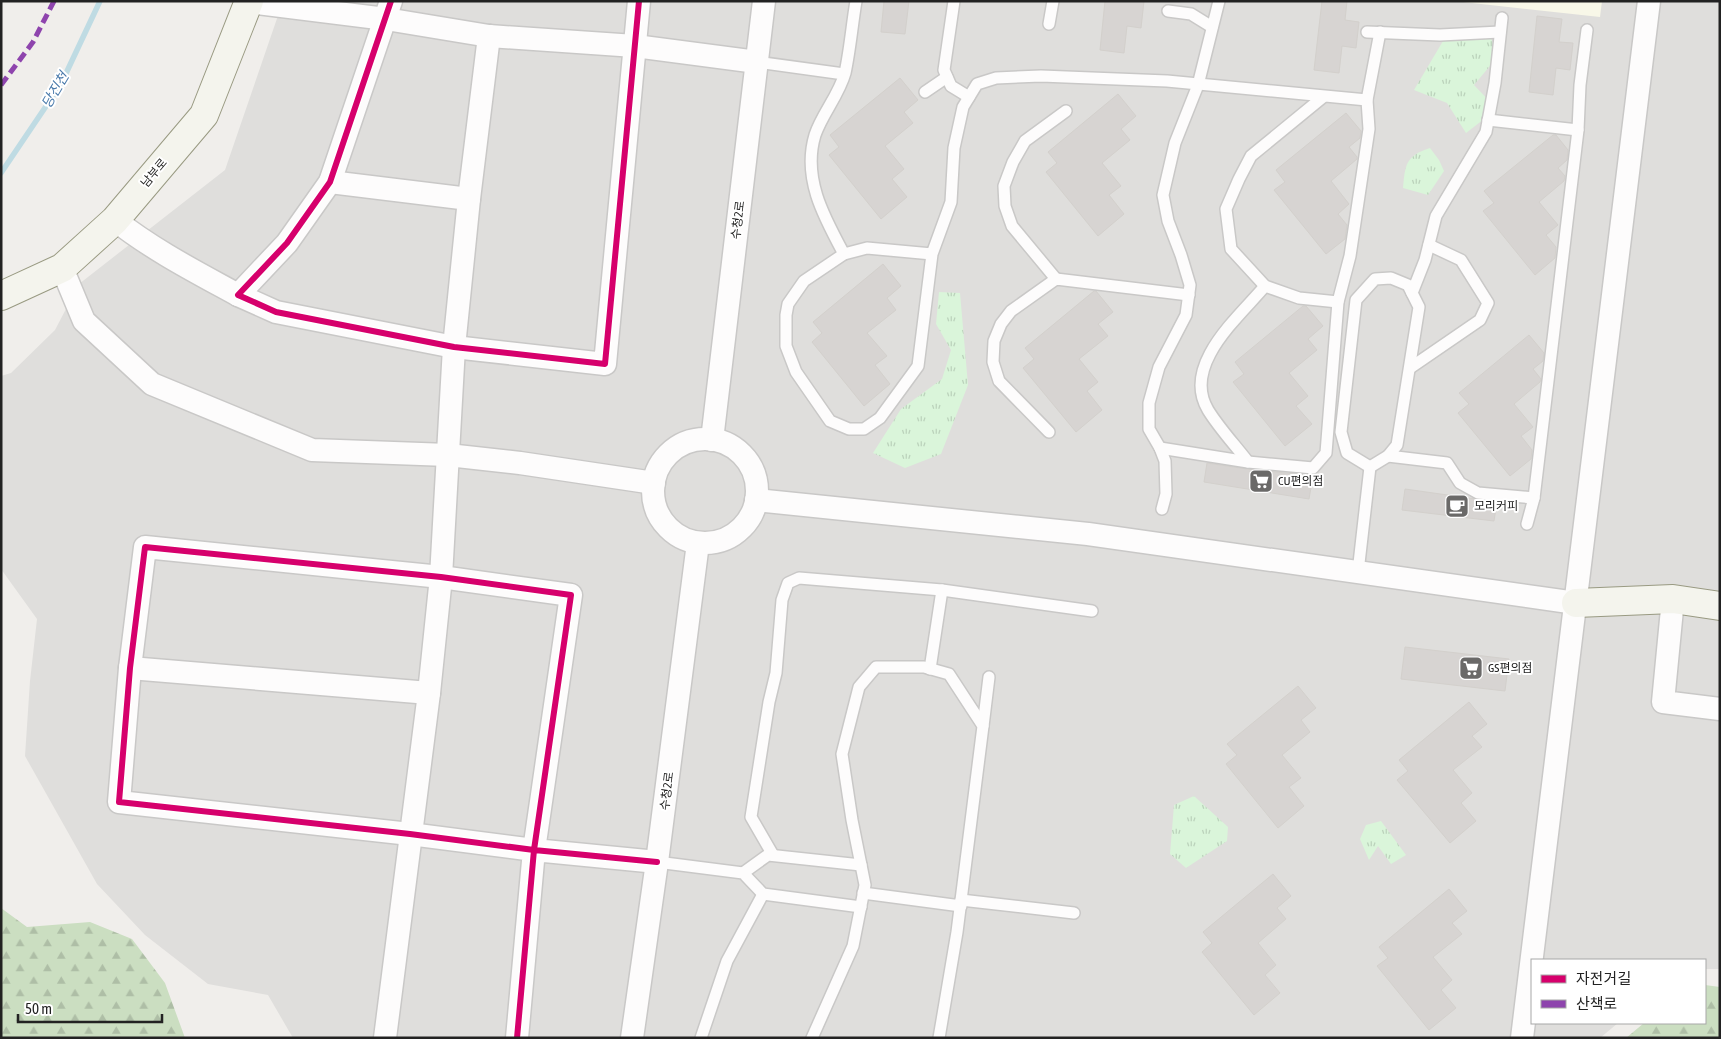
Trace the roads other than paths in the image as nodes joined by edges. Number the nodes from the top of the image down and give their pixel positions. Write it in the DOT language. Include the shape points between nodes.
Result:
graph roads {
  1 [pos="639,1"];
  2 [pos="764,1"];
  3 [pos="856,1"];
  4 [pos="954,1"];
  5 [pos="1053,1"];
  6 [pos="1219,1"];
  7 [pos="1649,1"];
  8 [pos="249,2"];
  9 [pos="389,10"];
  10 [pos="1168,11"];
  11 [pos="1502,18"];
  12 [pos="1049,24"];
  13 [pos="1212,27"];
  14 [pos="1587,30"];
  15 [pos="1367,32"];
  16 [pos="1380,32"];
  17 [pos="1500,32"];
  18 [pos="489,36"];
  19 [pos="635,46"];
  20 [pos="757,62"];
  21 [pos="844,74"];
  22 [pos="947,77"];
  23 [pos="1198,85"];
  24 [pos="925,92"];
  25 [pos="969,96"];
  26 [pos="1323,97"];
  27 [pos="1367,100"];
  28 [pos="1066,110"];
  29 [pos="1488,120"];
  30 [pos="1578,130"];
  31 [pos="330,182"];
  32 [pos="469,199"];
  33 [pos="115,220"];
  34 [pos="1429,245"];
  35 [pos="844,254"];
  36 [pos="932,254"];
  37 [pos="62,268"];
  38 [pos="1056,279"];
  39 [pos="1265,286"];
  40 [pos="1412,293"];
  41 [pos="238,295"];
  42 [pos="1189,295"];
  43 [pos="1,296"];
  44 [pos="1338,302"];
  45 [pos="454,347"];
  46 [pos="1410,368"];
  47 [pos="1049,432"];
  48 [pos="712,440"];
  49 [pos="1327,443"];
  50 [pos="1345,444"];
  51 [pos="1160,448"];
  52 [pos="448,455"];
  53 [pos="1388,456"];
  54 [pos="1248,462"];
  55 [pos="1370,467"];
  56 [pos="654,483"];
  57 [pos="1534,498"];
  58 [pos="756,500"];
  59 [pos="1162,509"];
  60 [pos="1527,524"];
  61 [pos="698,543"];
  62 [pos="1358,572"];
  63 [pos="440,577"];
  64 [pos="942,590"];
  65 [pos="1673,599"];
  66 [pos="1576,603"];
  67 [pos="1720,606"];
  68 [pos="1092,611"];
  69 [pos="130,668"];
  70 [pos="930,669"];
  71 [pos="989,678"];
  72 [pos="429,693"];
  73 [pos="1720,709"];
  74 [pos="983,726"];
  75 [pos="410,834"];
  76 [pos="534,850"];
  77 [pos="773,856"];
  78 [pos="658,862"];
  79 [pos="861,865"];
  80 [pos="743,873"];
  81 [pos="863,893"];
  82 [pos="763,894"];
  83 [pos="961,903"];
  84 [pos="861,907"];
  85 [pos="1074,913"];
  86 [pos="1532,959"];
  87 [pos="1531,966"];
  88 [pos="385,1038"];
  89 [pos="517,1038"];
  90 [pos="632,1038"];
  91 [pos="701,1038"];
  92 [pos="812,1038"];
  93 [pos="939,1038"];
  94 [pos="1522,1038"];
  1 -- 19 [label="street"];
  2 -- 20 [label="street, 수청2로"];
  3 -- 21 [label="lane"];
  4 -- 22 [label="lane" via="944,70"];
  5 -- 12 [label="lane"];
  6 -- 13 [label="lane"];
  7 -- 66 [label="street"];
  8 -- 9 [label="street"];
  8 -- 33 [label="main road, 남부로" via="204,115"];
  9 -- 18 [label="street"];
  9 -- 31 [label="street"];
  10 -- 13 [label="lane" via="1191,14"];
  11 -- 17 [label="lane"];
  13 -- 23 [label="lane"];
  14 -- 30 [label="lane"];
  15 -- 16 [label="lane"];
  16 -- 17 [label="lane"];
  16 -- 27 [label="lane"];
  17 -- 29 [label="lane"];
  18 -- 19 [label="street"];
  18 -- 32 [label="street"];
  19 -- 20 [label="street"];
  19 -- 45 [label="street" via="605,364"];
  20 -- 21 [label="lane"];
  20 -- 48 [label="street, 수청2로"];
  21 -- 35 [label="lane" via="815,135 810,164 814,190 829,228"];
  22 -- 24 [label="lane"];
  22 -- 25 [label="lane" via="951,86"];
  23 -- 25 [label="lane" via="1041,76 996,78 977,84"];
  23 -- 26 [label="lane"];
  23 -- 42 [label="lane" via="1175,143 1163,195 1168,221 1190,285"];
  25 -- 36 [label="lane" via="963,107 954,148 951,202"];
  26 -- 27 [label="lane"];
  26 -- 39 [label="lane" via="1251,156 1226,209 1231,249"];
  27 -- 44 [label="lane" via="1369,129 1350,256"];
  28 -- 38 [label="lane" via="1025,142 1004,186 1004,206 1012,226"];
  29 -- 30 [label="lane"];
  29 -- 34 [label="lane" via="1486,132 1436,216"];
  30 -- 57 [label="lane"];
  31 -- 32 [label="street"];
  31 -- 41 [label="street" via="286,243"];
  32 -- 45 [label="street"];
  33 -- 37 [label="main road, 남부로"];
  33 -- 41 [label="street" via="176,261"];
  34 -- 40 [label="lane"];
  34 -- 46 [label="lane" via="1461,260 1488,303 1480,320"];
  35 -- 36 [label="lane" via="867,248"];
  35 -- 36 [label="lane" via="804,281 788,304 786,346 796,372 830,421 849,429 864,429 880,418 918,366"];
  37 -- 43 [label="main road, 남부로"];
  37 -- 52 [label="street" via="84,321 152,384 312,450"];
  38 -- 42 [label="lane"];
  38 -- 47 [label="lane" via="1010,311 994,341 993,362 999,381"];
  39 -- 44 [label="lane" via="1299,298"];
  39 -- 54 [label="lane" via="1214,346 1203,368 1201,391 1207,409"];
  40 -- 46 [label="lane" via="1419,307"];
  40 -- 50 [label="lane" via="1408,285 1391,278 1374,280 1356,300 1341,432"];
  41 -- 45 [label="street" via="276,312"];
  42 -- 51 [label="lane" via="1186,315 1158,367 1149,403 1149,429"];
  44 -- 49 [label="lane"];
  45 -- 52 [label="street"];
  46 -- 53 [label="lane" via="1398,445"];
  48 -- 56 [label="street" via="686,443 674,450 657,470"];
  48 -- 58 [label="street" via="728,444 751,467 756,483"];
  49 -- 50 [label="lane"];
  49 -- 54 [label="lane" via="1326,452 1313,468"];
  50 -- 55 [label="lane" via="1348,453"];
  51 -- 54 [label="lane"];
  51 -- 59 [label="lane" via="1165,461 1166,494"];
  52 -- 56 [label="street"];
  52 -- 63 [label="street"];
  53 -- 55 [label="lane"];
  53 -- 57 [label="lane" via="1447,463 1460,483 1478,493"];
  55 -- 62 [label="lane"];
  56 -- 61 [label="street" via="653,497 663,523 679,536"];
  57 -- 60 [label="lane"];
  58 -- 61 [label="street" via="742,528 729,537"];
  58 -- 62 [label="street" via="1088,534"];
  61 -- 78 [label="street, 수청2로"];
  62 -- 66 [label="street"];
  63 -- 69 [label="street" via="145,547"];
  63 -- 72 [label="street"];
  63 -- 76 [label="street" via="571,595"];
  64 -- 68 [label="lane"];
  64 -- 70 [label="lane"];
  64 -- 77 [label="lane" via="799,578 788,583 782,600 776,673 751,817"];
  65 -- 66 [label="main road"];
  65 -- 67 [label="main road"];
  65 -- 73 [label="street" via="1662,702"];
  66 -- 86 [label="street"];
  69 -- 72 [label="street"];
  69 -- 75 [label="street" via="120,802"];
  70 -- 74 [label="lane" via="949,674"];
  70 -- 79 [label="lane" via="876,667 859,687 842,754"];
  71 -- 74 [label="lane"];
  72 -- 75 [label="street"];
  74 -- 83 [label="lane"];
  75 -- 76 [label="street"];
  75 -- 88 [label="street"];
  76 -- 78 [label="street"];
  76 -- 89 [label="street"];
  77 -- 79 [label="lane"];
  77 -- 80 [label="lane" via="768,855"];
  78 -- 80 [label="lane"];
  78 -- 90 [label="street, 수청2로"];
  79 -- 81 [label="lane" via="865,885"];
  80 -- 82 [label="lane"];
  81 -- 83 [label="lane"];
  81 -- 84 [label="lane"];
  82 -- 84 [label="lane"];
  82 -- 91 [label="lane" via="727,961"];
  83 -- 85 [label="lane"];
  83 -- 93 [label="lane"];
  84 -- 92 [label="lane" via="853,946"];
  87 -- 94 [label="street"];
}
